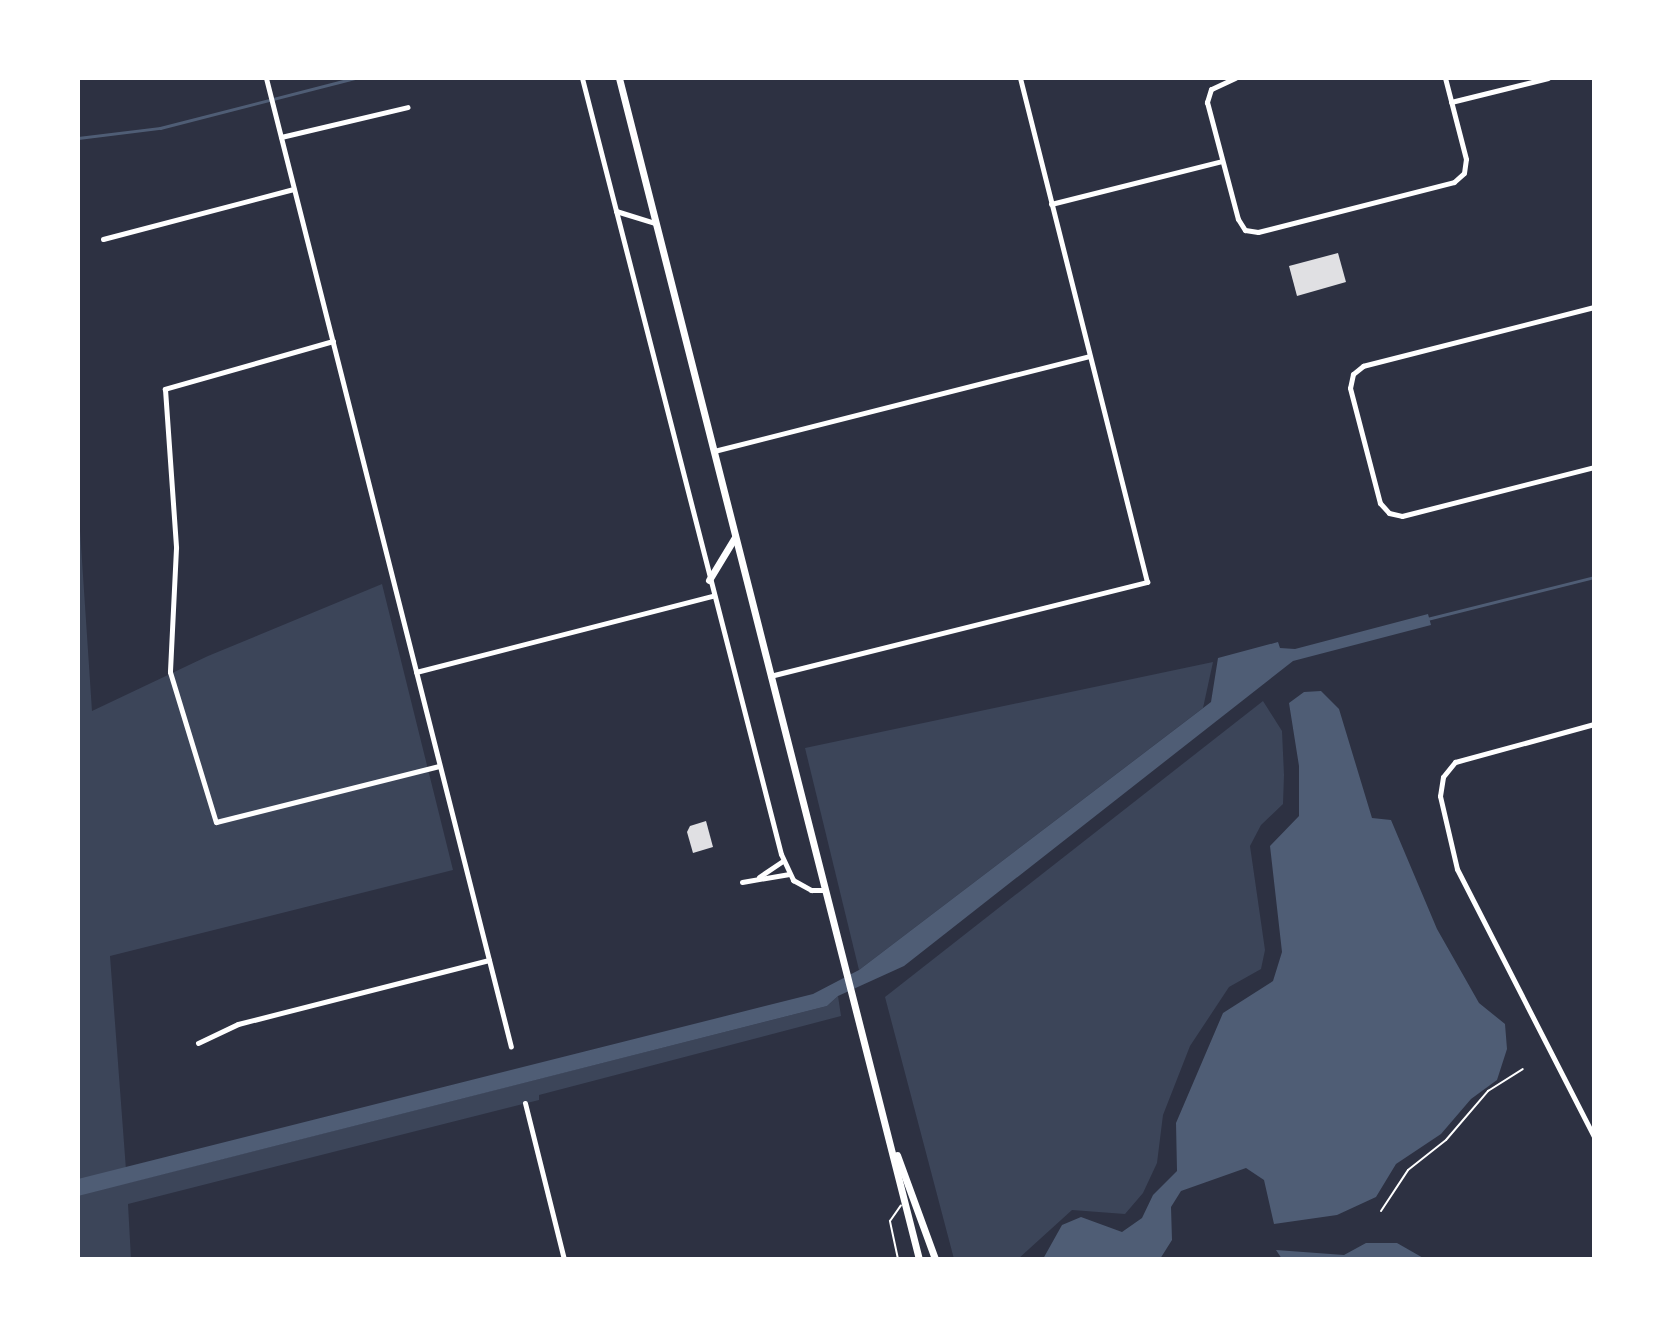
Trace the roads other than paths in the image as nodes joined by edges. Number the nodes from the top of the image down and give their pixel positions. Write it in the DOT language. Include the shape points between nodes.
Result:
graph roads {
  1 [pos="266,78"];
  2 [pos="582,78"];
  3 [pos="619,78"];
  4 [pos="1020,78"];
  5 [pos="1235,78"];
  6 [pos="1445,78"];
  7 [pos="1548,78"];
  8 [pos="1451,102"];
  9 [pos="408,107"];
  10 [pos="281,137"];
  11 [pos="1222,161"];
  12 [pos="294,189"];
  13 [pos="1051,204"];
  14 [pos="616,211"];
  15 [pos="655,223"];
  16 [pos="103,239"];
  17 [pos="1594,307"];
  18 [pos="333,341"];
  19 [pos="1089,356"];
  20 [pos="713,451"];
  21 [pos="1594,467"];
  22 [pos="735,537"];
  23 [pos="709,580"];
  24 [pos="713,596"];
  25 [pos="416,672"];
  26 [pos="770,676"];
  27 [pos="1594,724"];
  28 [pos="439,765"];
  29 [pos="783,861"];
  30 [pos="789,874"];
  31 [pos="758,877"];
  32 [pos="742,882"];
  33 [pos="826,890"];
  34 [pos="489,960"];
  35 [pos="198,1043"];
  36 [pos="511,1047"];
  37 [pos="525,1103"];
  38 [pos="883,1119"];
  39 [pos="1594,1137"];
  40 [pos="905,1203"];
  41 [pos="563,1259"];
  42 [pos="898,1259"];
  43 [pos="919,1259"];
  44 [pos="935,1259"];
  1 -- 10 [label="street"];
  2 -- 14 [label="street"];
  3 -- 15 [label="main road"];
  4 -- 13 [label="street"];
  5 -- 11 [label="street" via="1211,89 1207,102"];
  6 -- 8 [label="street"];
  7 -- 8 [label="street"];
  8 -- 11 [label="street" via="1466,159 1464,173 1454,182 1258,232 1245,230 1238,219"];
  9 -- 10 [label="street"];
  10 -- 12 [label="street"];
  11 -- 13 [label="street"];
  12 -- 16 [label="street"];
  12 -- 18 [label="street"];
  13 -- 19 [label="street"];
  14 -- 15 [label="street"];
  14 -- 23 [label="street"];
  15 -- 20 [label="main road"];
  17 -- 21 [label="street" via="1363,366 1353,374 1350,388 1380,503 1389,513 1402,516"];
  18 -- 25 [label="street"];
  18 -- 28 [label="street" via="174,383 162,396 174,484 170,672 216,822"];
  19 -- 20 [label="street"];
  19 -- 26 [label="street" via="1147,582"];
  20 -- 22 [label="main road"];
  22 -- 23 [label="main road"];
  22 -- 26 [label="main road"];
  23 -- 24 [label="street"];
  24 -- 25 [label="street"];
  24 -- 29 [label="street"];
  25 -- 28 [label="street"];
  26 -- 33 [label="main road"];
  27 -- 39 [label="street" via="1455,762 1443,777 1440,796 1457,869"];
  28 -- 34 [label="street"];
  29 -- 30 [label="street"];
  29 -- 31 [label="street"];
  30 -- 31 [label="street"];
  30 -- 33 [label="street" via="801,887"];
  31 -- 32 [label="street"];
  33 -- 38 [label="main road"];
  34 -- 35 [label="street" via="238,1024"];
  34 -- 36 [label="street"];
  37 -- 41 [label="street"];
  38 -- 40 [label="main road"];
  38 -- 44 [label="main road"];
  40 -- 42 [label="lane" via="890,1221"];
  40 -- 43 [label="main road"];
}
